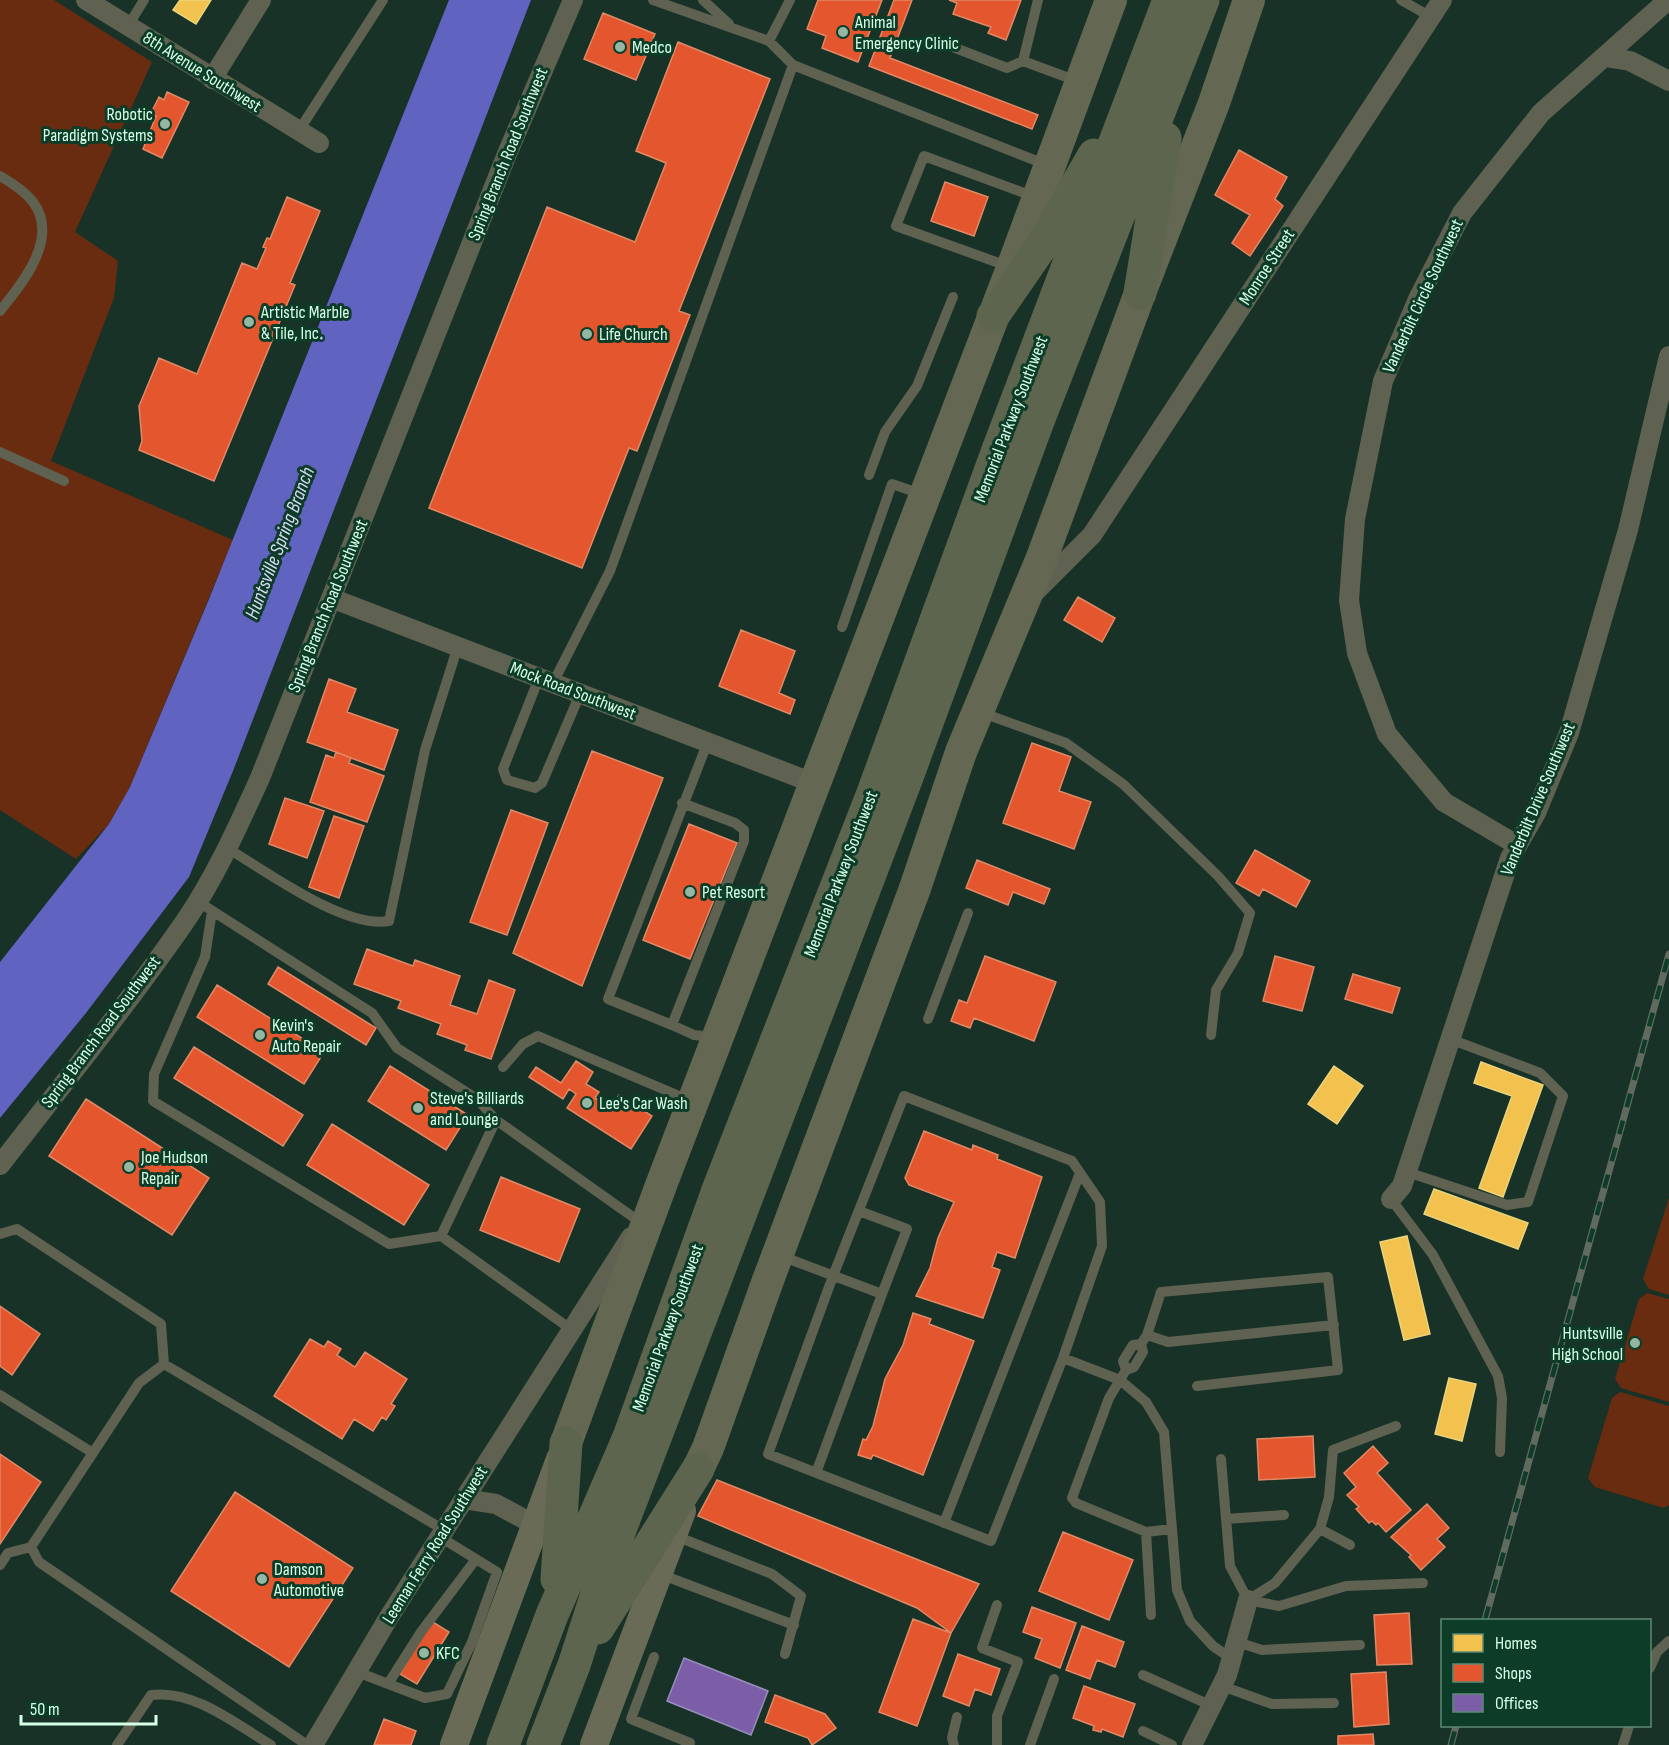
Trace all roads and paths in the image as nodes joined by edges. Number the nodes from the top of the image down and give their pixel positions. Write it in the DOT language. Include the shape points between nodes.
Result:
graph roads {
  1 [pos="86,0"];
  2 [pos="144,0"];
  3 [pos="261,0"];
  4 [pos="383,0"];
  5 [pos="573,0"];
  6 [pos="653,0"];
  7 [pos="703,0"];
  8 [pos="790,0"];
  9 [pos="1038,0"];
  10 [pos="1111,0"];
  11 [pos="1169,0"];
  12 [pos="1203,0"];
  13 [pos="1249,0"];
  14 [pos="1401,0"];
  15 [pos="1442,0"];
  16 [pos="1668,0"];
  17 [pos="1431,17"];
  18 [pos="128,26"];
  19 [pos="732,27"];
  20 [pos="932,39"];
  21 [pos="769,41"];
  22 [pos="1605,57"];
  23 [pos="1023,61"];
  24 [pos="793,65"];
  25 [pos="1178,65"];
  26 [pos="1144,67"];
  27 [pos="212,78"];
  28 [pos="1669,81"];
  29 [pos="1081,82"];
  30 [pos="298,132"];
  31 [pos="319,144"];
  32 [pos="1050,167"];
  33 [pos="0,176"];
  34 [pos="1038,199"];
  35 [pos="1012,268"];
  36 [pos="1140,293"];
  37 [pos="953,297"];
  38 [pos="0,311"];
  39 [pos="993,316"];
  40 [pos="1669,356"];
  41 [pos="0,452"];
  42 [pos="869,475"];
  43 [pos="64,481"];
  44 [pos="926,496"];
  45 [pos="1056,516"];
  46 [pos="1092,535"];
  47 [pos="331,598"];
  48 [pos="1022,606"];
  49 [pos="842,627"];
  50 [pos="458,646"];
  51 [pos="546,680"];
  52 [pos="580,693"];
  53 [pos="978,712"];
  54 [pos="707,744"];
  55 [pos="816,784"];
  56 [pos="682,803"];
  57 [pos="1517,845"];
  58 [pos="227,848"];
  59 [pos="204,906"];
  60 [pos="968,913"];
  61 [pos="928,1019"];
  62 [pos="672,1025"];
  63 [pos="1211,1035"];
  64 [pos="720,1038"];
  65 [pos="1450,1039"];
  66 [pos="503,1067"];
  67 [pos="694,1102"];
  68 [pos="496,1120"];
  69 [pos="0,1165"];
  70 [pos="1407,1172"];
  71 [pos="1080,1173"];
  72 [pos="660,1188"];
  73 [pos="1391,1199"];
  74 [pos="859,1211"];
  75 [pos="640,1222"];
  76 [pos="0,1234"];
  77 [pos="441,1236"];
  78 [pos="777,1255"];
  79 [pos="833,1276"];
  80 [pos="882,1294"];
  81 [pos="1334,1325"];
  82 [pos="572,1330"];
  83 [pos="1144,1339"];
  84 [pos="561,1348"];
  85 [pos="1063,1358"];
  86 [pos="596,1360"];
  87 [pos="164,1364"];
  88 [pos="1123,1375"];
  89 [pos="1197,1386"];
  90 [pos="0,1395"];
  91 [pos="1396,1426"];
  92 [pos="566,1443"];
  93 [pos="1500,1452"];
  94 [pos="93,1453"];
  95 [pos="1221,1459"];
  96 [pos="698,1469"];
  97 [pos="816,1473"];
  98 [pos="464,1499"];
  99 [pos="1284,1515"];
  100 [pos="1226,1519"];
  101 [pos="944,1523"];
  102 [pos="535,1525"];
  103 [pos="1320,1529"];
  104 [pos="1172,1530"];
  105 [pos="1146,1532"];
  106 [pos="442,1533"];
  107 [pos="673,1535"];
  108 [pos="1350,1545"];
  109 [pos="31,1547"];
  110 [pos="476,1559"];
  111 [pos="0,1565"];
  112 [pos="659,1574"];
  113 [pos="506,1575"];
  114 [pos="1423,1583"];
  115 [pos="1248,1600"];
  116 [pos="997,1605"];
  117 [pos="552,1615"];
  118 [pos="1151,1616"];
  119 [pos="794,1625"];
  120 [pos="1669,1641"];
  121 [pos="1360,1645"];
  122 [pos="1234,1651"];
  123 [pos="785,1654"];
  124 [pos="654,1657"];
  125 [pos="574,1665"];
  126 [pos="1651,1666"];
  127 [pos="357,1671"];
  128 [pos="1143,1675"];
  129 [pos="1054,1679"];
  130 [pos="388,1684"];
  131 [pos="1222,1686"];
  132 [pos="459,1697"];
  133 [pos="1334,1703"];
  134 [pos="1212,1706"];
  135 [pos="957,1717"];
  136 [pos="1628,1727"];
  137 [pos="1143,1731"];
  138 [pos="692,1744"];
  139 [pos="117,1745"];
  140 [pos="271,1745"];
  141 [pos="307,1745"];
  142 [pos="313,1745"];
  143 [pos="454,1745"];
  144 [pos="503,1745"];
  145 [pos="543,1745"];
  146 [pos="594,1745"];
  147 [pos="954,1745"];
  148 [pos="997,1745"];
  149 [pos="1030,1745"];
  150 [pos="1172,1745"];
  151 [pos="1192,1745"];
  152 [pos="1623,1745"];
  1 -- 18 [label="street, 8th Avenue Southwest"];
  2 -- 18 [label="lane"];
  3 -- 27 [label="street"];
  4 -- 30 [label="lane"];
  5 -- 47 [label="street, Spring Branch Road Southwest" via="507,154"];
  6 -- 19 [label="lane"];
  7 -- 19 [label="lane"];
  8 -- 21 [label="lane"];
  9 -- 23 [label="lane"];
  10 -- 29 [label="main road"];
  11 -- 26 [label="highway, Memorial Parkway Southwest"];
  12 -- 25 [label="highway, Memorial Parkway Southwest"];
  13 -- 36 [label="main road" via="1214,103"];
  14 -- 17 [label="lane"];
  15 -- 17 [label="street, Monroe Street"];
  16 -- 22 [label="street, Vanderbilt Circle Southwest"];
  17 -- 46 [label="street, Monroe Street"];
  18 -- 27 [label="street, 8th Avenue Southwest"];
  19 -- 21 [label="lane"];
  20 -- 23 [label="lane" via="1007,68"];
  21 -- 24 [label="lane"];
  22 -- 28 [label="street" via="1630,61"];
  22 -- 57 [label="street, Vanderbilt Circle Southwest" via="1540,113 1462,213 1419,297 1383,381 1355,519 1349,600 1352,621 1357,653 1387,734 1444,802"];
  23 -- 29 [label="lane"];
  24 -- 32 [label="lane"];
  24 -- 51 [label="lane" via="610,571"];
  25 -- 36 [label="highway"];
  25 -- 125 [label="highway, Memorial Parkway Southwest" via="1038,421 907,777 605,1569"];
  26 -- 39 [label="highway" via="1044,242"];
  26 -- 117 [label="highway, Memorial Parkway Southwest" via="873,793 718,1190 629,1437"];
  27 -- 30 [label="street, 8th Avenue Southwest"];
  29 -- 32 [label="main road"];
  30 -- 31 [label="street, 8th Avenue Southwest"];
  32 -- 34 [label="main road"];
  33 -- 38 [label="lane" via="34,203 42,232 41,245 28,271"];
  34 -- 35 [label="main road"];
  34 -- 35 [label="lane" via="924,156 896,226"];
  35 -- 39 [label="main road"];
  36 -- 45 [label="main road"];
  37 -- 42 [label="lane" via="917,386 885,432"];
  39 -- 44 [label="main road"];
  40 -- 57 [label="street, Vanderbilt Drive Southwest" via="1628,530 1569,733 1536,813"];
  41 -- 43 [label="lane"];
  44 -- 49 [label="lane" via="892,484"];
  44 -- 55 [label="main road"];
  45 -- 46 [label="street" via="1070,530"];
  45 -- 48 [label="main road"];
  46 -- 48 [label="street, Monroe Street"];
  47 -- 50 [label="street, Mock Road Southwest"];
  47 -- 58 [label="street, Spring Branch Road Southwest" via="260,778"];
  48 -- 53 [label="main road"];
  50 -- 51 [label="street, Mock Road Southwest"];
  50 -- 58 [label="lane" via="425,750 389,921 378,923 336,912"];
  51 -- 52 [label="street, Mock Road Southwest"];
  51 -- 52 [label="lane" via="503,769 507,780 535,788 542,783"];
  52 -- 54 [label="street, Mock Road Southwest"];
  53 -- 63 [label="lane" via="1066,743 1123,784 1218,876 1250,913 1238,953 1216,990"];
  53 -- 78 [label="main road"];
  54 -- 55 [label="street, Mock Road Southwest"];
  54 -- 56 [label="lane"];
  55 -- 64 [label="main road"];
  56 -- 62 [label="lane" via="735,823 744,830 744,841"];
  56 -- 62 [label="lane" via="608,999"];
  57 -- 65 [label="street, Vanderbilt Drive Southwest"];
  58 -- 59 [label="street, Spring Branch Road Southwest"];
  59 -- 68 [label="lane" via="372,1013 397,1048 477,1099"];
  59 -- 69 [label="street, Spring Branch Road Southwest" via="187,918"];
  59 -- 77 [label="lane" via="205,957 154,1074 153,1101 389,1244"];
  60 -- 61 [label="lane"];
  62 -- 64 [label="lane" via="694,1035"];
  64 -- 67 [label="main road"];
  65 -- 70 [label="street, Vanderbilt Drive Southwest"];
  65 -- 70 [label="lane" via="1540,1073 1563,1096 1528,1202 1508,1205"];
  66 -- 67 [label="lane" via="523,1044 538,1036"];
  67 -- 72 [label="main road"];
  68 -- 75 [label="lane"];
  68 -- 77 [label="lane"];
  70 -- 73 [label="street, Vanderbilt Drive Southwest"];
  71 -- 74 [label="lane" via="1072,1161 904,1096"];
  71 -- 85 [label="lane" via="1100,1202 1102,1246"];
  71 -- 101 [label="lane"];
  72 -- 75 [label="street, Leeman Ferry Road Southwest"];
  72 -- 86 [label="main road"];
  73 -- 93 [label="lane" via="1433,1255 1498,1376 1502,1398"];
  74 -- 79 [label="lane"];
  74 -- 80 [label="lane" via="907,1229"];
  75 -- 82 [label="street, Leeman Ferry Road Southwest"];
  76 -- 87 [label="lane" via="16,1229 161,1324"];
  77 -- 82 [label="lane"];
  78 -- 79 [label="lane"];
  78 -- 96 [label="main road"];
  79 -- 80 [label="lane"];
  79 -- 97 [label="lane" via="768,1454"];
  80 -- 97 [label="lane"];
  81 -- 83 [label="lane" via="1168,1342"];
  81 -- 83 [label="lane" via="1328,1277 1161,1292"];
  81 -- 89 [label="lane" via="1338,1370"];
  82 -- 84 [label="street, Leeman Ferry Road Southwest"];
  83 -- 88 [label="lane" via="1133,1345 1123,1360"];
  84 -- 86 [label="street" via="576,1349"];
  84 -- 98 [label="street, Leeman Ferry Road Southwest"];
  85 -- 88 [label="lane"];
  85 -- 101 [label="lane" via="991,1540"];
  86 -- 92 [label="main road"];
  87 -- 94 [label="lane" via="139,1383"];
  87 -- 106 [label="lane"];
  88 -- 104 [label="lane" via="1164,1432"];
  88 -- 105 [label="lane" via="1109,1398 1072,1498"];
  90 -- 94 [label="lane"];
  91 -- 103 [label="lane" via="1333,1450 1329,1497"];
  92 -- 102 [label="main road"];
  92 -- 117 [label="highway" via="560,1558"];
  94 -- 109 [label="lane"];
  95 -- 100 [label="lane"];
  96 -- 107 [label="main road"];
  96 -- 125 [label="highway"];
  97 -- 101 [label="lane"];
  98 -- 102 [label="street" via="496,1504"];
  98 -- 106 [label="street, Leeman Ferry Road Southwest"];
  99 -- 100 [label="lane"];
  100 -- 115 [label="lane" via="1230,1566"];
  102 -- 113 [label="main road"];
  103 -- 108 [label="lane"];
  103 -- 115 [label="lane" via="1275,1583"];
  104 -- 105 [label="lane"];
  104 -- 122 [label="lane" via="1177,1590 1190,1621 1213,1646"];
  105 -- 118 [label="lane"];
  106 -- 110 [label="lane"];
  106 -- 127 [label="street, Leeman Ferry Road Southwest"];
  107 -- 112 [label="main road"];
  107 -- 119 [label="lane" via="772,1574 787,1584 801,1596"];
  109 -- 111 [label="lane" via="8,1553"];
  109 -- 141 [label="lane" via="39,1562"];
  110 -- 113 [label="lane"];
  110 -- 130 [label="lane"];
  112 -- 119 [label="lane"];
  112 -- 146 [label="main road"];
  113 -- 132 [label="main road"];
  114 -- 115 [label="lane" via="1346,1586 1279,1606"];
  115 -- 122 [label="street"];
  116 -- 148 [label="lane" via="982,1648 1018,1662 997,1716"];
  117 -- 144 [label="highway, Memorial Parkway Southwest"];
  119 -- 123 [label="lane"];
  120 -- 126 [label="lane" via="1657,1652"];
  121 -- 122 [label="lane"];
  122 -- 131 [label="street"];
  124 -- 138 [label="lane" via="631,1719"];
  125 -- 145 [label="highway, Memorial Parkway Southwest"];
  127 -- 130 [label="lane"];
  127 -- 142 [label="street, Leeman Ferry Road Southwest"];
  128 -- 134 [label="lane"];
  129 -- 149 [label="lane"];
  130 -- 132 [label="lane" via="425,1698"];
  131 -- 133 [label="lane" via="1272,1704"];
  131 -- 134 [label="street"];
  132 -- 143 [label="main road"];
  134 -- 151 [label="street"];
  135 -- 147 [label="lane"];
  136 -- 152 [label="lane"];
  137 -- 150 [label="lane"];
  139 -- 140 [label="lane" via="151,1695 169,1693 203,1704"];
}
